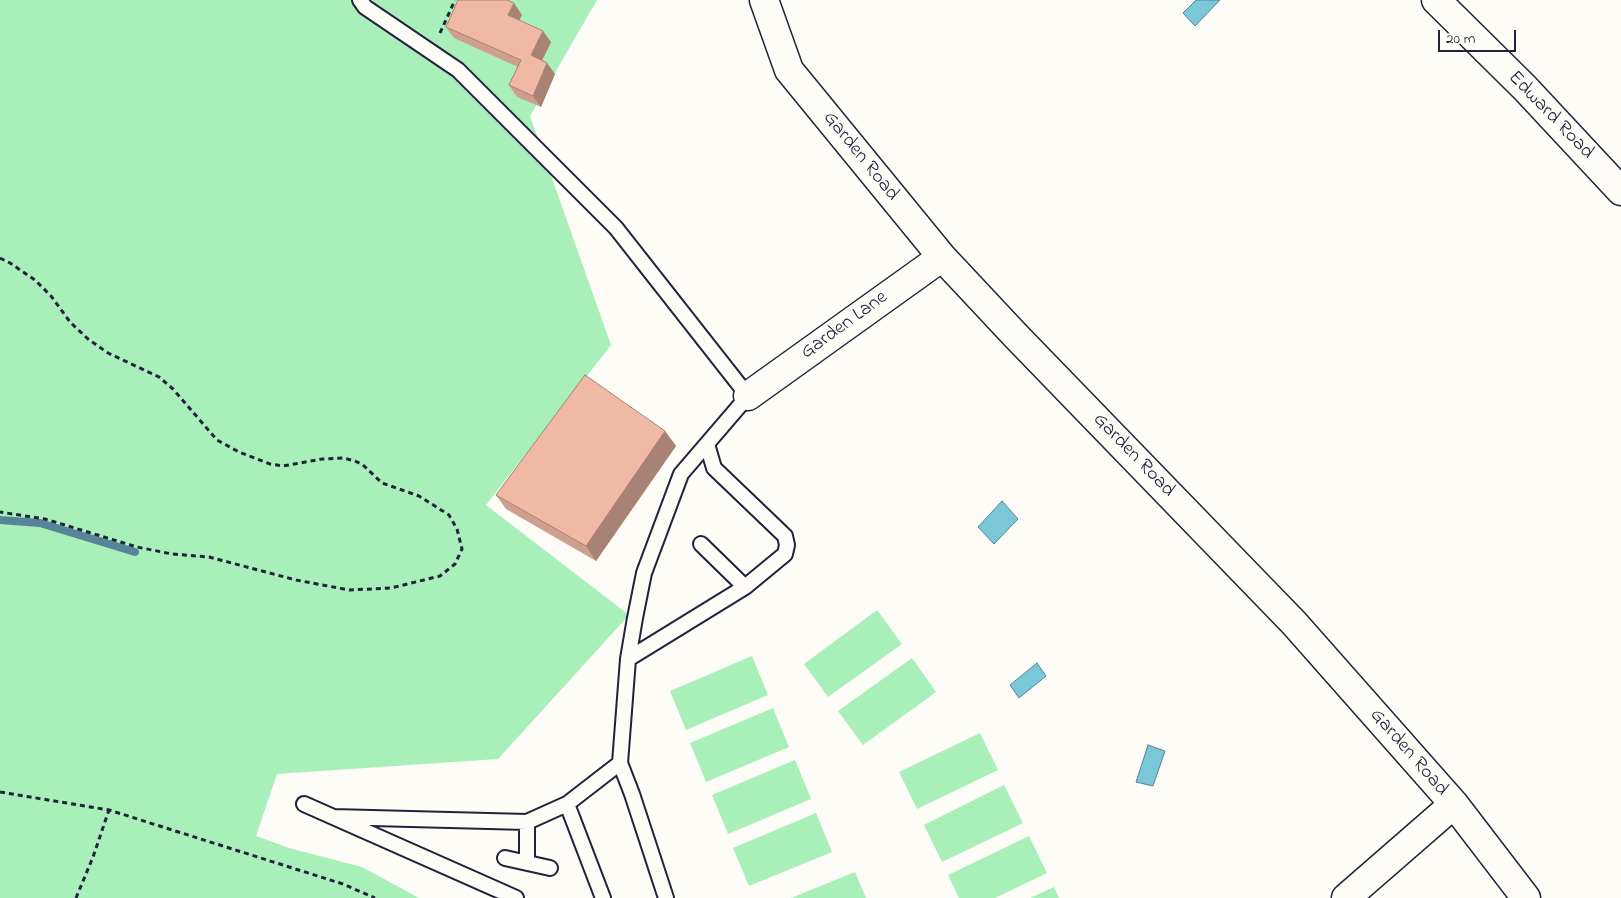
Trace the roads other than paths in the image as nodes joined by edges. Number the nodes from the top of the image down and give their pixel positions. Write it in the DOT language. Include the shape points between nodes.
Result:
graph roads {
  1 [pos="360,0"];
  2 [pos="764,0"];
  3 [pos="1436,0"];
  4 [pos="1621,191"];
  5 [pos="942,257"];
  6 [pos="748,396"];
  7 [pos="707,444"];
  8 [pos="701,544"];
  9 [pos="746,587"];
  10 [pos="628,659"];
  11 [pos="620,763"];
  12 [pos="304,804"];
  13 [pos="567,804"];
  14 [pos="1454,804"];
  15 [pos="333,817"];
  16 [pos="527,822"];
  17 [pos="505,858"];
  18 [pos="527,863"];
  19 [pos="550,868"];
  20 [pos="516,898"];
  21 [pos="603,898"];
  22 [pos="666,898"];
  23 [pos="1346,898"];
  24 [pos="1526,898"];
  1 -- 6 [label="lane" via="458,70 616,228"];
  2 -- 5 [label="street, Garden Road" via="789,70"];
  3 -- 4 [label="street, Edward Road" via="1525,88"];
  5 -- 6 [label="street, Garden Lane"];
  5 -- 14 [label="street, Garden Road" via="1294,623"];
  6 -- 7 [label="lane"];
  7 -- 9 [label="lane" via="714,468 785,536 785,554"];
  7 -- 10 [label="lane" via="681,474 648,564"];
  8 -- 9 [label="lane"];
  9 -- 10 [label="lane"];
  10 -- 11 [label="lane"];
  11 -- 13 [label="lane"];
  11 -- 22 [label="lane"];
  12 -- 15 [label="lane"];
  13 -- 16 [label="lane"];
  13 -- 21 [label="lane"];
  14 -- 23 [label="street"];
  14 -- 24 [label="street, Garden Road"];
  15 -- 16 [label="lane"];
  15 -- 20 [label="lane"];
  16 -- 18 [label="lane"];
  17 -- 18 [label="lane"];
  18 -- 19 [label="lane"];
}
